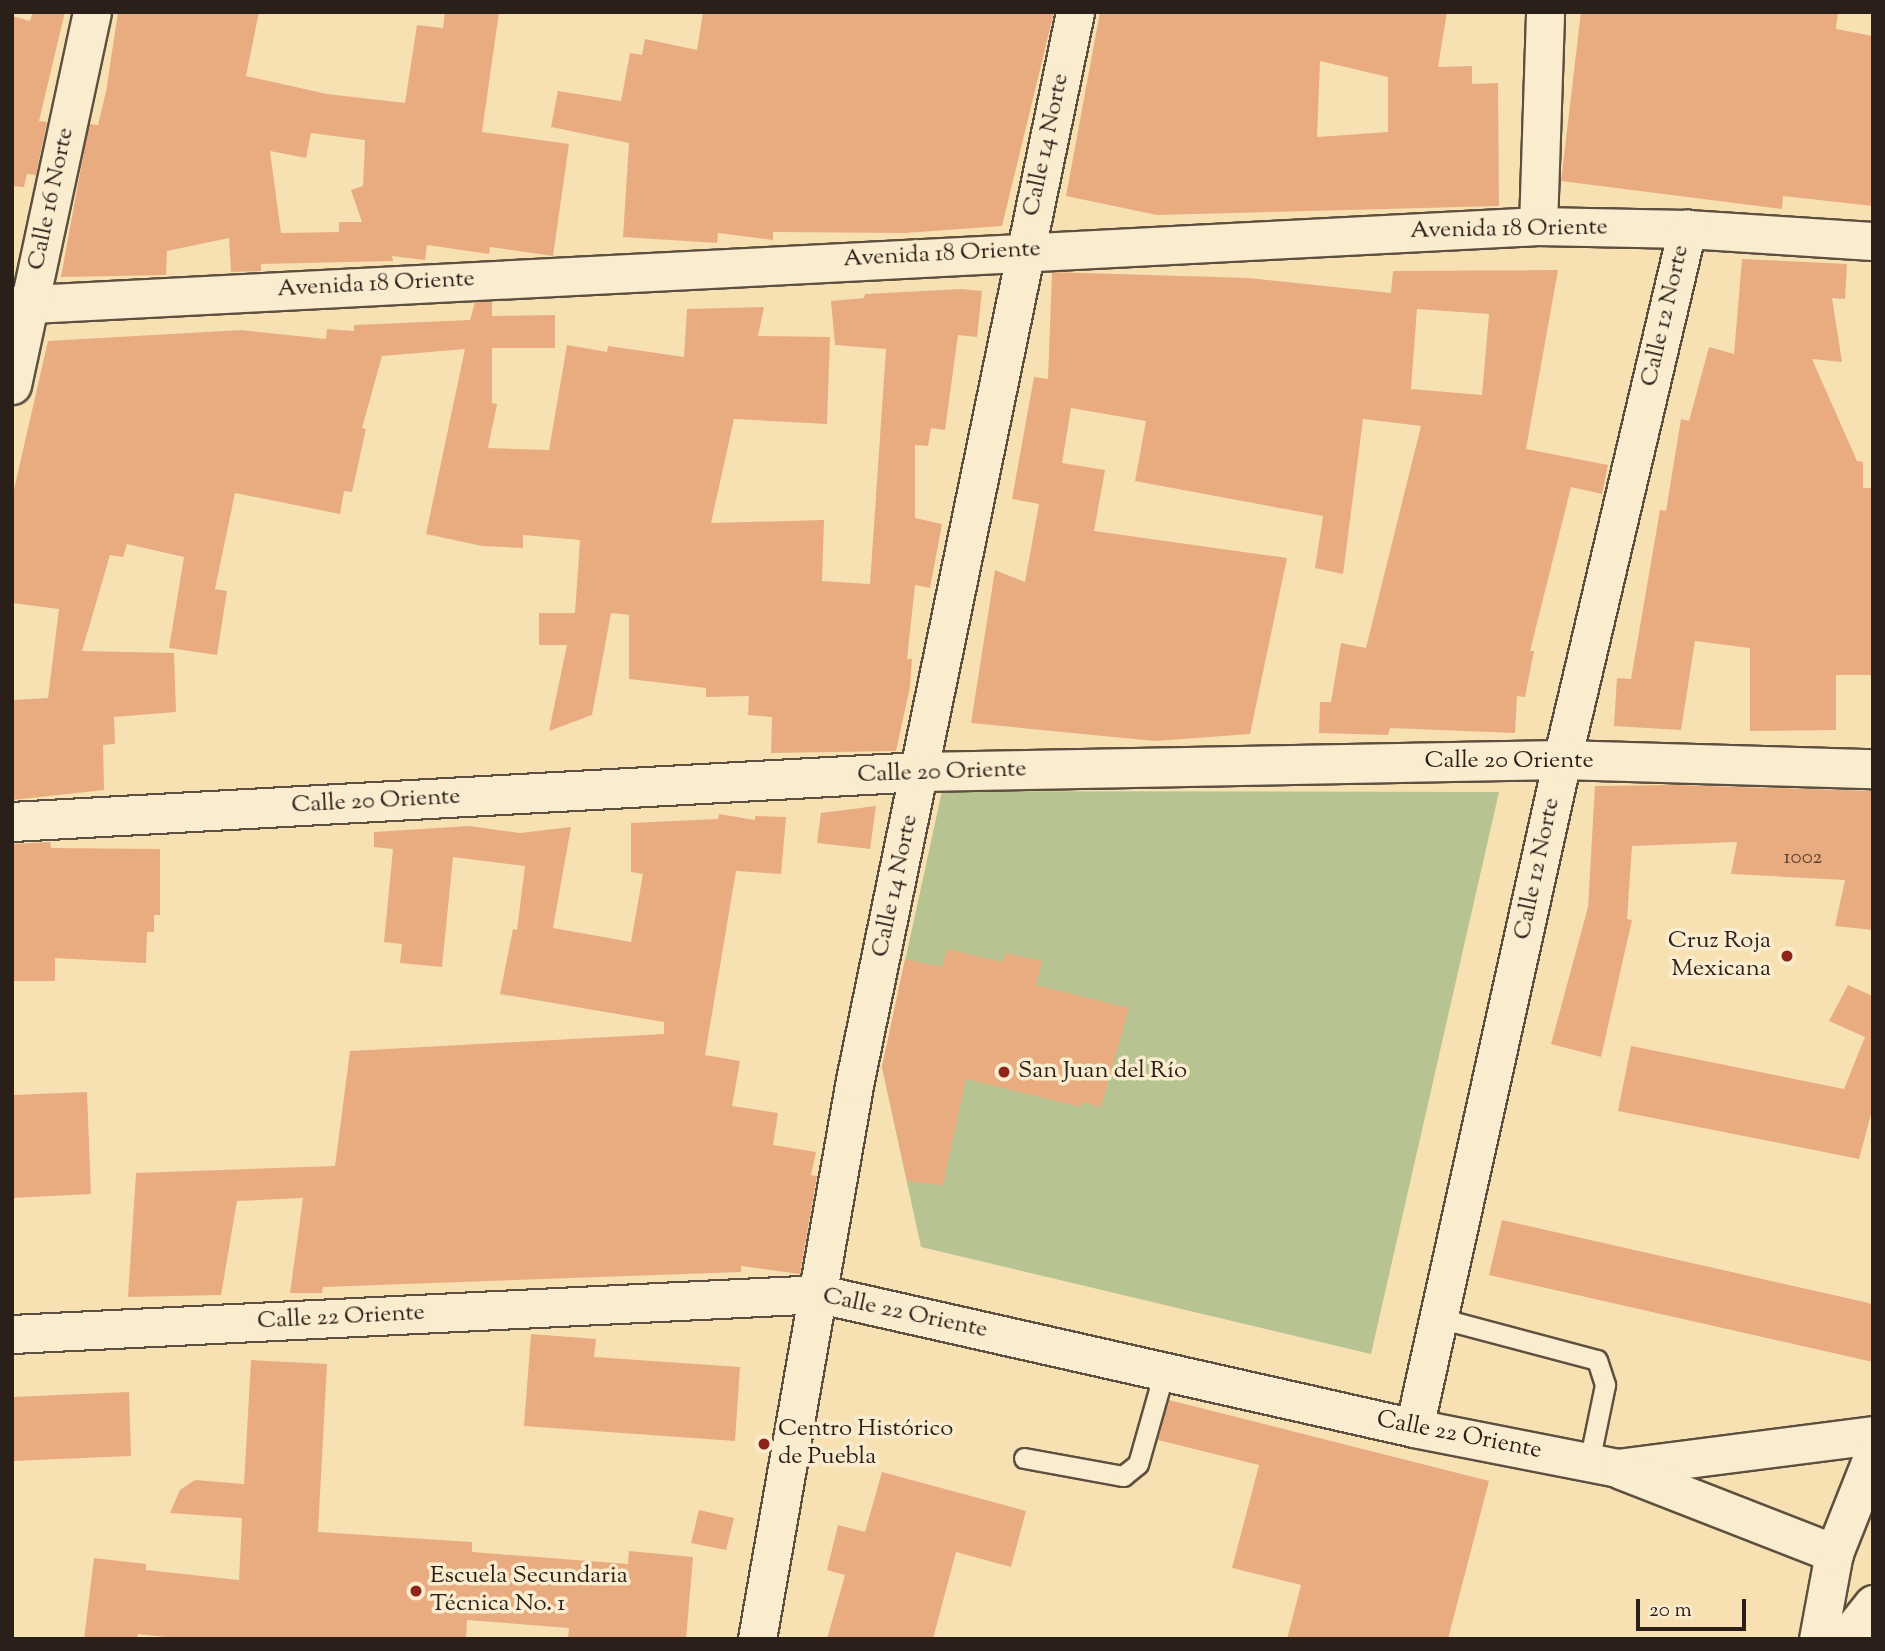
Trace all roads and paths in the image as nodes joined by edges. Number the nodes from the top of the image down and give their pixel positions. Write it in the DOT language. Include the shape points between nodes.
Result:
graph roads {
  1 [pos="92,12"];
  2 [pos="1075,12"];
  3 [pos="1545,12"];
  4 [pos="1538,226"];
  5 [pos="1687,229"];
  6 [pos="1873,241"];
  7 [pos="1024,250"];
  8 [pos="21,304"];
  9 [pos="12,385"];
  10 [pos="1562,760"];
  11 [pos="1873,769"];
  12 [pos="920,772"];
  13 [pos="12,822"];
  14 [pos="820,1294"];
  15 [pos="1439,1318"];
  16 [pos="12,1334"];
  17 [pos="1164,1372"];
  18 [pos="1415,1428"];
  19 [pos="1873,1435"];
  20 [pos="1873,1455"];
  21 [pos="1024,1458"];
  22 [pos="1603,1465"];
  23 [pos="1834,1553"];
  24 [pos="1873,1604"];
  25 [pos="757,1639"];
  26 [pos="1818,1639"];
  27 [pos="1845,1639"];
  1 -- 8 [label="street, Calle 16 Norte"];
  2 -- 7 [label="street, Calle 14 Norte"];
  3 -- 4 [label="street"];
  4 -- 5 [label="street, Avenida 18 Oriente"];
  4 -- 7 [label="street, Avenida 18 Oriente"];
  5 -- 6 [label="street, Avenida 18 Oriente"];
  5 -- 10 [label="street, Calle 12 Norte"];
  7 -- 8 [label="street, Avenida 18 Oriente"];
  7 -- 12 [label="street, Calle 14 Norte"];
  8 -- 9 [label="street, Calle 16 Norte"];
  10 -- 11 [label="street, Calle 20 Oriente"];
  10 -- 12 [label="street, Calle 20 Oriente"];
  10 -- 15 [label="street, Calle 12 Norte"];
  12 -- 13 [label="street, Calle 20 Oriente"];
  12 -- 14 [label="street, Calle 14 Norte" via="855,1080"];
  14 -- 16 [label="street, Calle 22 Oriente"];
  14 -- 17 [label="street, Calle 22 Oriente"];
  14 -- 25 [label="street, Calle 14 Norte"];
  15 -- 18 [label="street, Calle 12 Norte"];
  15 -- 22 [label="lane" via="1597,1360 1605,1385"];
  17 -- 18 [label="street, Calle 22 Oriente"];
  17 -- 21 [label="lane" via="1138,1464 1123,1476"];
  18 -- 22 [label="street, Calle 22 Oriente"];
  19 -- 22 [label="street, Calle 22 Oriente"];
  20 -- 23 [label="street"];
  22 -- 23 [label="street, Calle 22 Oriente"];
  23 -- 26 [label="street"];
  24 -- 27 [label="street"];
}
